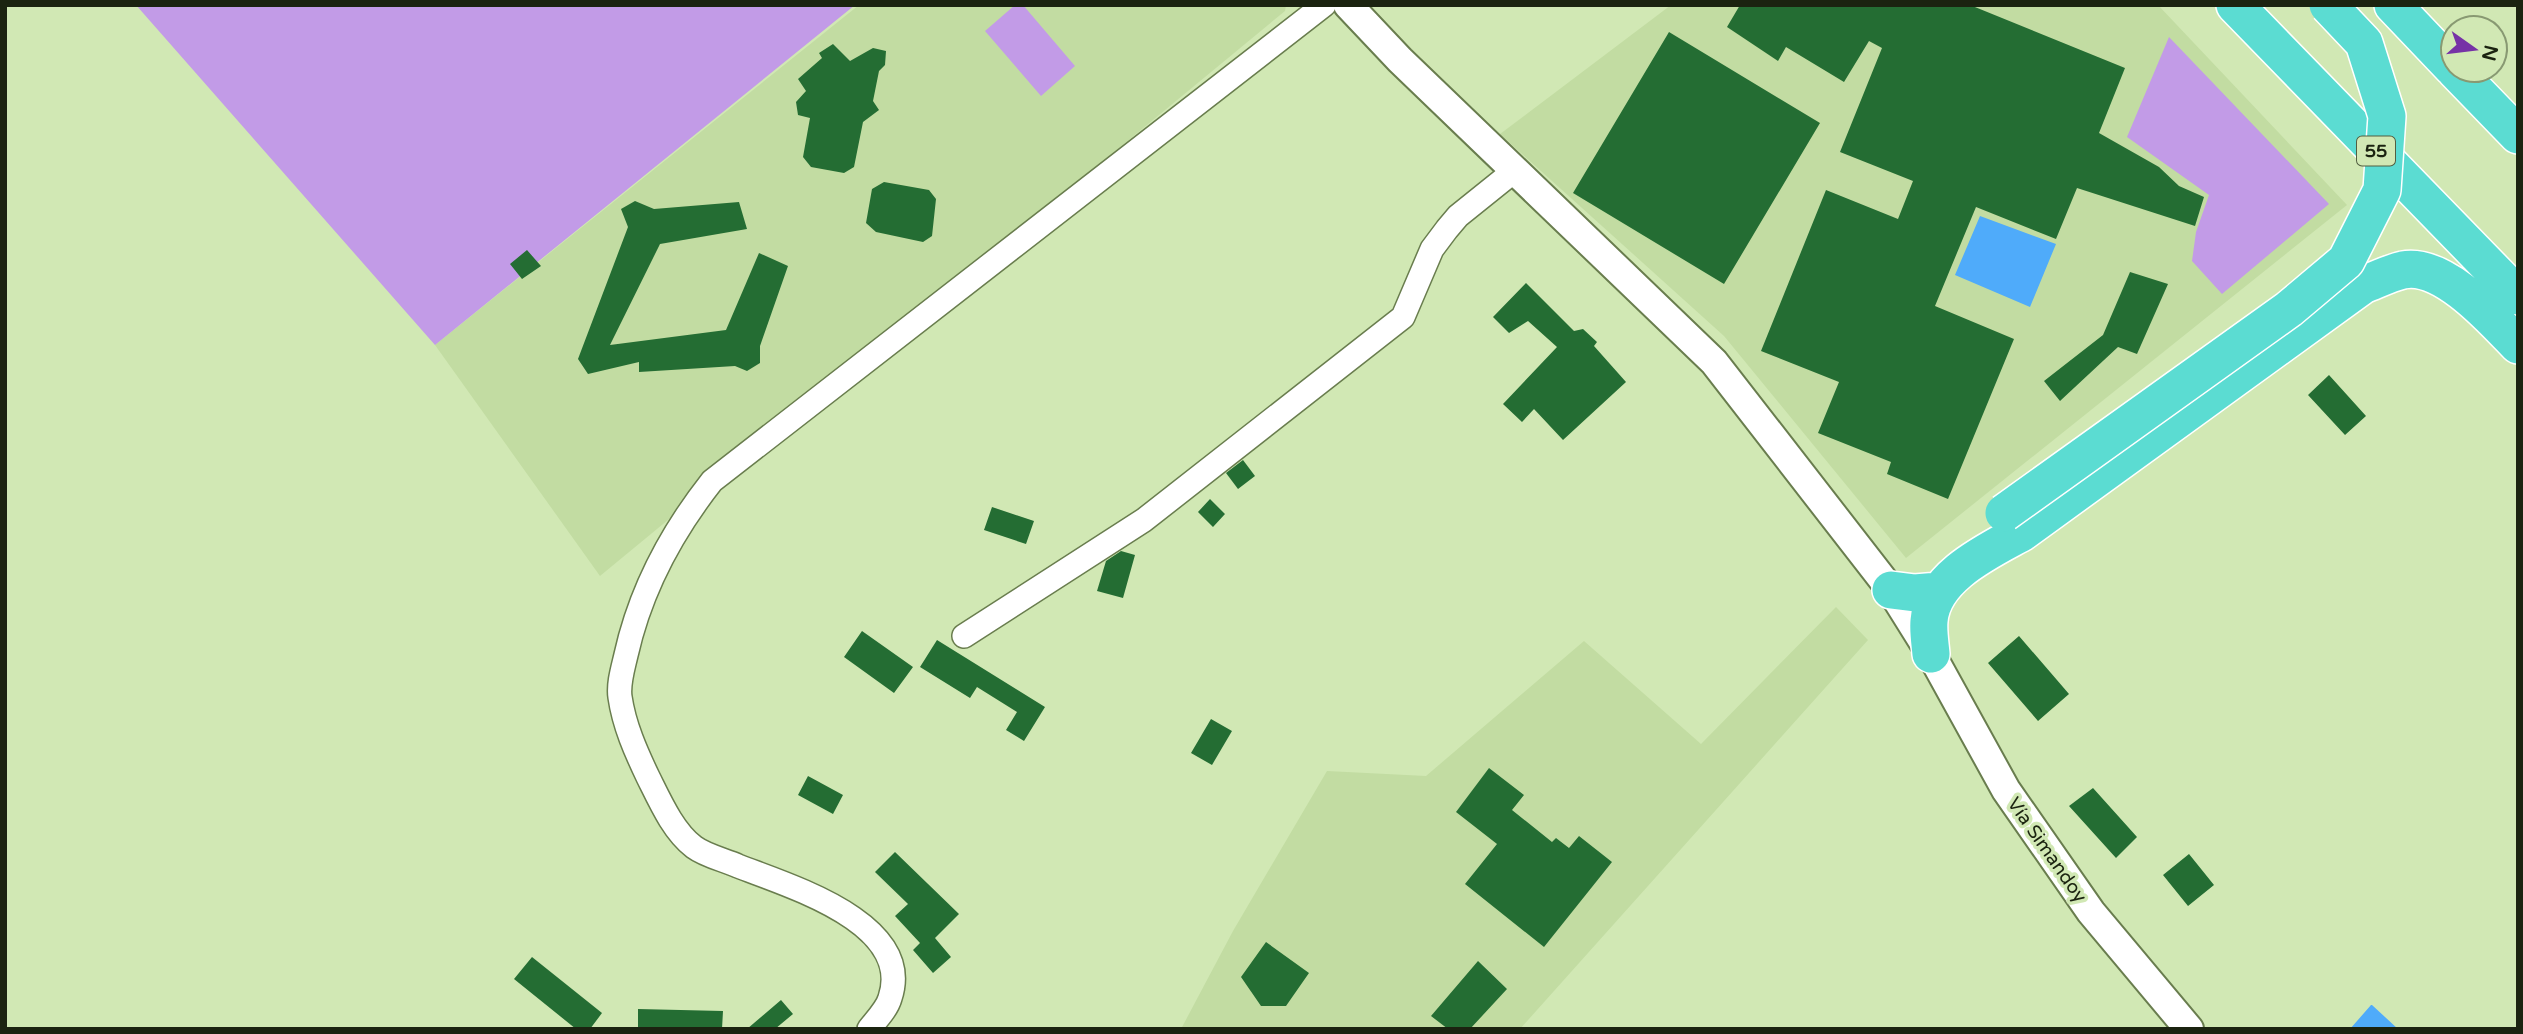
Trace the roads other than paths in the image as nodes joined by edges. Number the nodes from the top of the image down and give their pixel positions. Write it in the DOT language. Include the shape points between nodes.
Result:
graph roads {
  1 [pos="1324,5"];
  2 [pos="1348,5"];
  3 [pos="2235,5"];
  4 [pos="2328,5"];
  5 [pos="2393,5"];
  6 [pos="2439,53"];
  7 [pos="2469,84"];
  8 [pos="2518,135"];
  9 [pos="1514,171"];
  10 [pos="2518,296"];
  11 [pos="2518,345"];
  12 [pos="1978,557"];
  13 [pos="1891,590"];
  14 [pos="1939,591"];
  15 [pos="964,636"];
  16 [pos="1931,654"];
  17 [pos="869,1029"];
  18 [pos="2189,1029"];
  1 -- 17 [label="street" via="712,481 692,506 643,593 619,695 629,733 662,805 696,849 797,887 878,938 894,973 890,1000"];
  2 -- 9 [label="street, Vía Simandoy"];
  3 -- 10 [label="highway, 55"];
  4 -- 12 [label="highway, bridge" via="2364,43 2387,116 2382,190 2346,261 2289,310 2004,513"];
  5 -- 6 [label="highway"];
  7 -- 8 [label="highway"];
  9 -- 13 [label="street, Vía Simandoy" via="1714,362"];
  9 -- 15 [label="street" via="1447,229 1432,250 1403,317 1144,520"];
  11 -- 12 [label="highway" via="2463,292 2427,272 2405,269 2363,285 2021,533"];
  12 -- 14 [label="highway"];
  13 -- 14 [label="highway"];
  13 -- 16 [label="street, Vía Simandoy"];
  14 -- 16 [label="highway" via="1928,619"];
  16 -- 18 [label="street, Vía Simandoy" via="2006,790 2091,912"];
}
